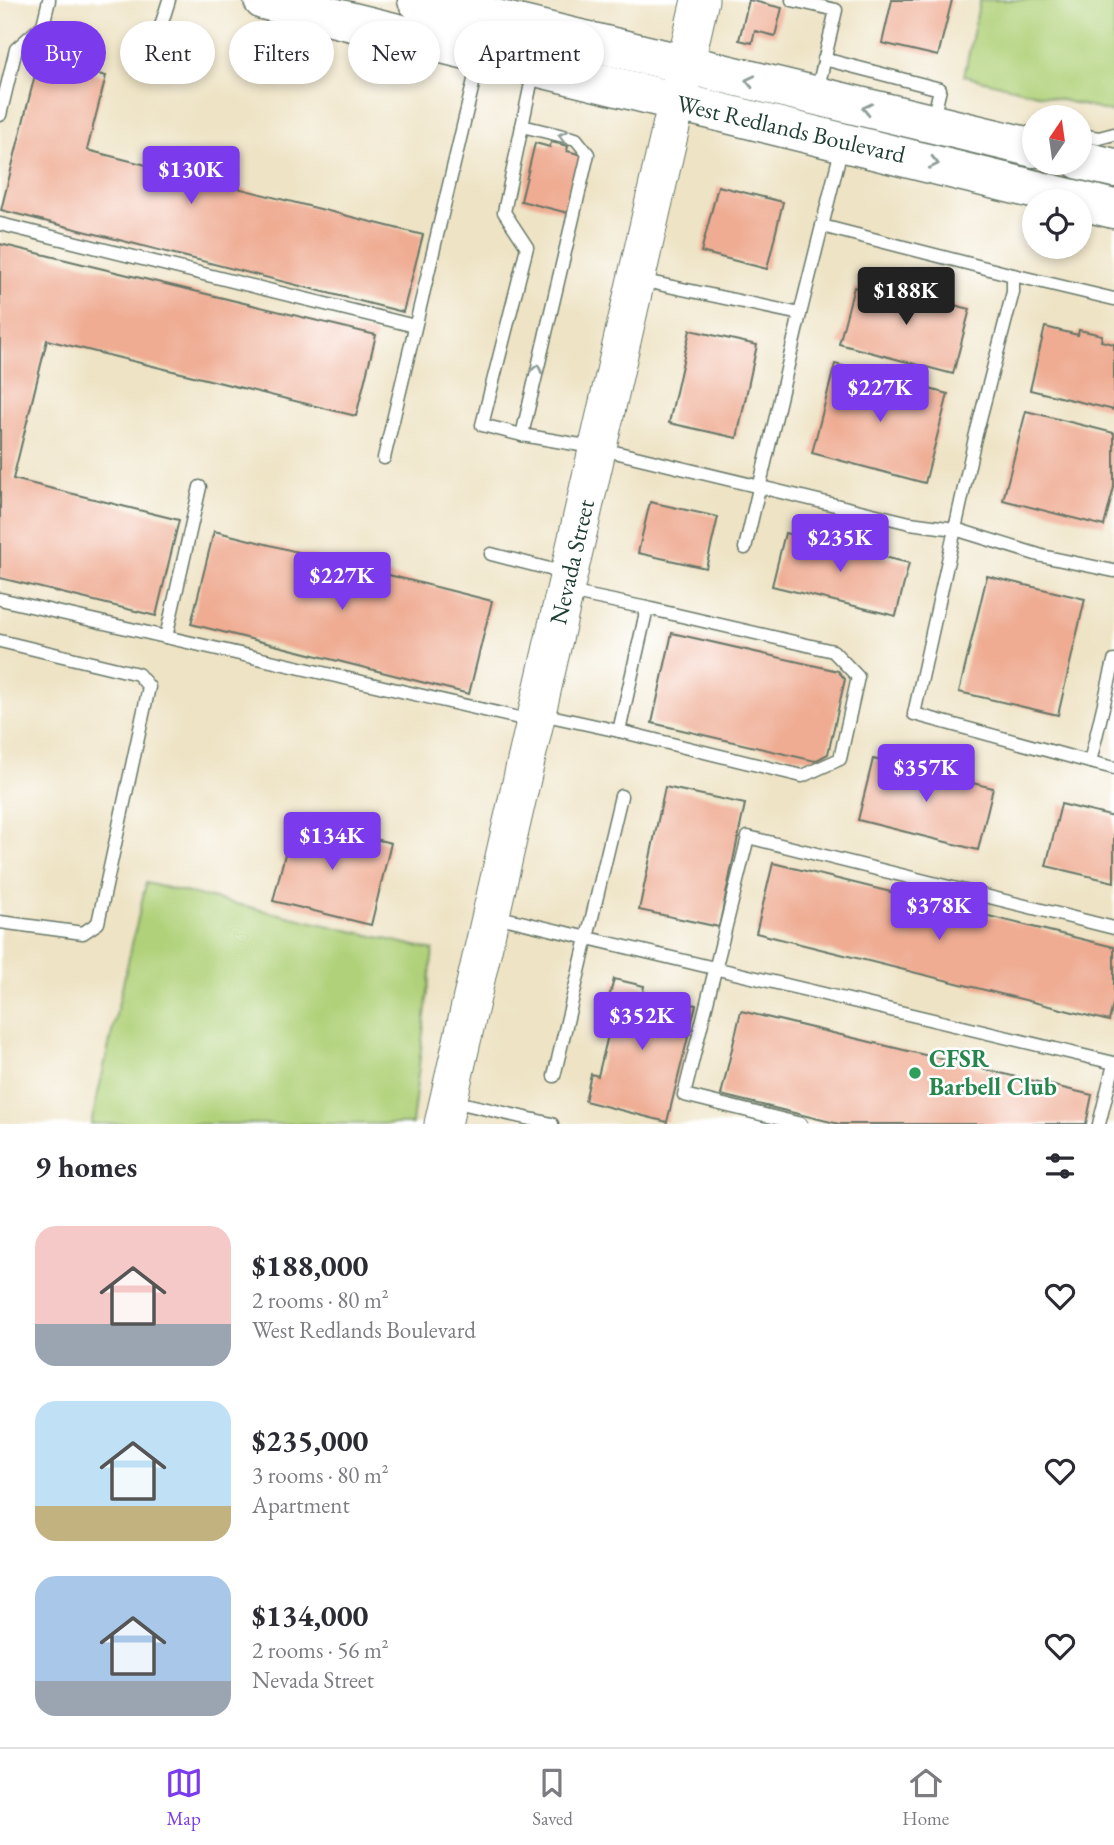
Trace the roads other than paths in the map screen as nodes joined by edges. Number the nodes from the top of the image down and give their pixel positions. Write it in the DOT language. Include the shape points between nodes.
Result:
graph roads {
  1 [pos="49,0"];
  2 [pos="169,0"];
  3 [pos="264,0"];
  4 [pos="417,0"];
  5 [pos="700,0"];
  6 [pos="792,0"];
  7 [pos="162,21"];
  8 [pos="454,48"];
  9 [pos="824,60"];
  10 [pos="685,65"];
  11 [pos="473,84"];
  12 [pos="531,84"];
  13 [pos="601,84"];
  14 [pos="816,96"];
  15 [pos="677,102"];
  16 [pos="0,115"];
  17 [pos="932,124"];
  18 [pos="522,126"];
  19 [pos="1114,134"];
  20 [pos="1092,137"];
  21 [pos="1022,140"];
  22 [pos="843,142"];
  23 [pos="1092,163"];
  24 [pos="1114,168"];
  25 [pos="1114,209"];
  26 [pos="0,224"];
  27 [pos="822,226"];
  28 [pos="1013,275"];
  29 [pos="636,279"];
  30 [pos="1114,299"];
  31 [pos="800,314"];
  32 [pos="415,326"];
  33 [pos="522,435"];
  34 [pos="598,448"];
  35 [pos="384,458"];
  36 [pos="200,487"];
  37 [pos="759,487"];
  38 [pos="955,529"];
  39 [pos="745,548"];
  40 [pos="491,554"];
  41 [pos="1114,571"];
  42 [pos="567,583"];
  43 [pos="0,599"];
  44 [pos="647,608"];
  45 [pos="166,637"];
  46 [pos="0,641"];
  47 [pos="1114,661"];
  48 [pos="536,717"];
  49 [pos="619,731"];
  50 [pos="1090,762"];
  51 [pos="1114,768"];
  52 [pos="621,796"];
  53 [pos="491,915"];
  54 [pos="0,922"];
  55 [pos="1114,928"];
  56 [pos="587,938"];
  57 [pos="715,968"];
  58 [pos="1114,1063"];
  59 [pos="554,1076"];
  60 [pos="446,1112"];
  61 [pos="552,1124"];
  62 [pos="801,1124"];
  63 [pos="1099,1124"];
  1 -- 16 [label="lane" via="44,24 16,49"];
  2 -- 7 [label="lane"];
  3 -- 8 [label="main road, West Redlands Boulevard"];
  4 -- 10 [label="main road, West Redlands Boulevard"];
  5 -- 10 [label="street, Nevada Street"];
  6 -- 9 [label="lane" via="836,10"];
  9 -- 14 [label="lane"];
  9 -- 17 [label="lane" via="940,89"];
  14 -- 10 [label="main road, West Redlands Boulevard, one-way"];
  10 -- 15 [label="street, Nevada Street"];
  11 -- 32 [label="lane"];
  12 -- 18 [label="lane"];
  13 -- 15 [label="main road, West Redlands Boulevard"];
  17 -- 14 [label="main road, West Redlands Boulevard, one-way"];
  15 -- 22 [label="main road, West Redlands Boulevard"];
  15 -- 29 [label="street, Nevada Street"];
  17 -- 21 [label="main road, West Redlands Boulevard"];
  18 -- 33 [label="lane" via="504,212 527,247 482,425"];
  33 -- 18 [label="lane, one-way" via="587,154 576,139"];
  19 -- 20 [label="lane"];
  22 -- 25 [label="main road, West Redlands Boulevard, one-way"];
  22 -- 27 [label="lane"];
  23 -- 24 [label="main road"];
  26 -- 32 [label="lane"];
  27 -- 28 [label="lane"];
  27 -- 31 [label="lane"];
  28 -- 30 [label="lane"];
  28 -- 38 [label="lane" via="1013,292"];
  29 -- 31 [label="lane"];
  29 -- 34 [label="street, Nevada Street"];
  31 -- 37 [label="lane"];
  32 -- 35 [label="lane"];
  33 -- 34 [label="lane"];
  34 -- 37 [label="lane"];
  34 -- 42 [label="street, Nevada Street"];
  36 -- 45 [label="lane"];
  37 -- 38 [label="lane" via="910,523"];
  37 -- 39 [label="lane"];
  38 -- 41 [label="lane" via="1042,556"];
  38 -- 50 [label="lane" via="914,715"];
  40 -- 42 [label="lane"];
  42 -- 44 [label="lane"];
  42 -- 48 [label="street, Nevada Street"];
  43 -- 45 [label="lane"];
  44 -- 49 [label="lane"];
  44 -- 49 [label="lane" via="833,651 858,677 840,760 802,776"];
  45 -- 48 [label="lane"];
  46 -- 54 [label="lane" via="138,674 149,687 98,923 83,933"];
  47 -- 50 [label="lane"];
  48 -- 49 [label="lane"];
  48 -- 53 [label="street, Nevada Street"];
  50 -- 51 [label="lane"];
  52 -- 56 [label="lane"];
  53 -- 56 [label="lane"];
  53 -- 60 [label="street, Nevada Street"];
  55 -- 57 [label="lane" via="748,836"];
  56 -- 57 [label="lane"];
  56 -- 59 [label="lane"];
  57 -- 58 [label="lane"];
  57 -- 62 [label="lane" via="684,1094"];
  58 -- 63 [label="lane"];
  60 -- 61 [label="lane"];
}
